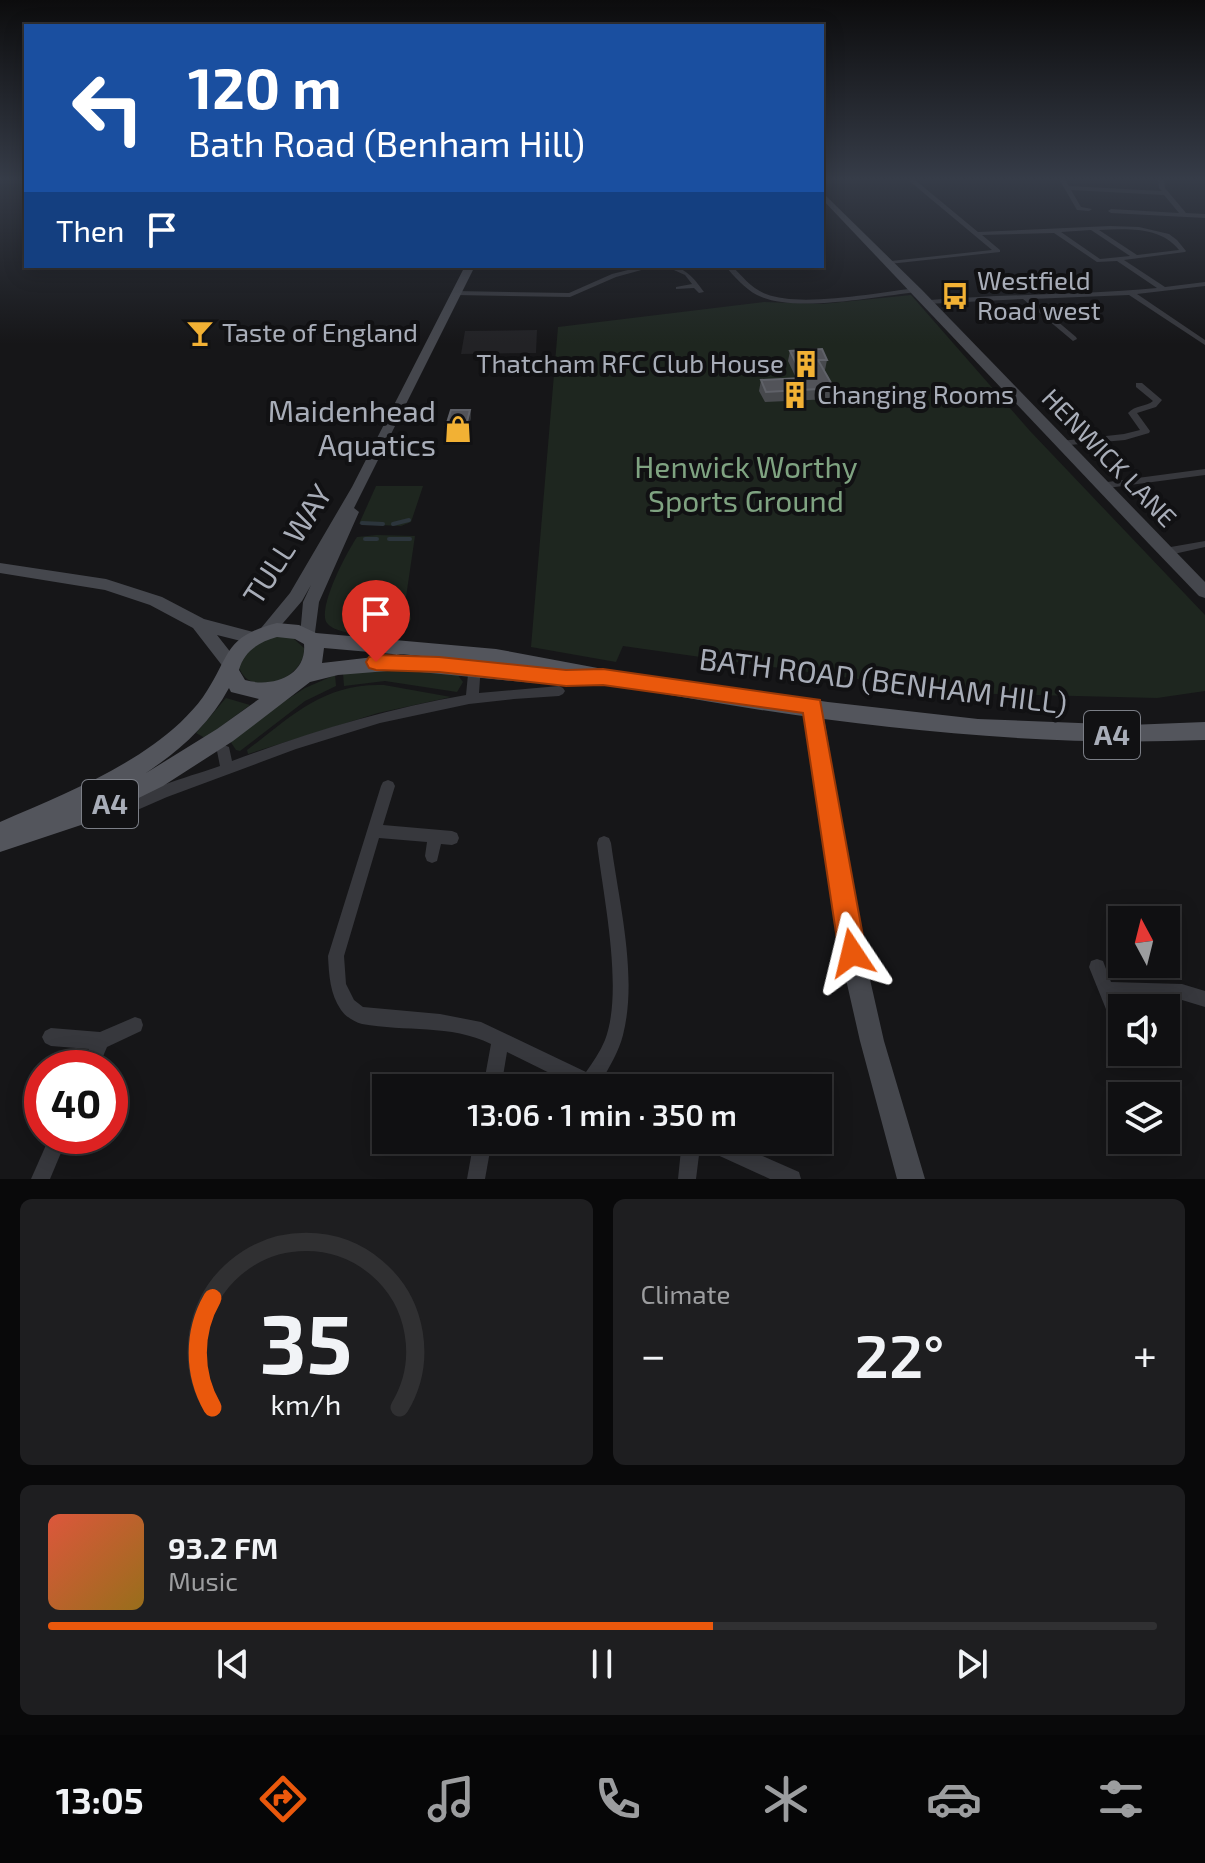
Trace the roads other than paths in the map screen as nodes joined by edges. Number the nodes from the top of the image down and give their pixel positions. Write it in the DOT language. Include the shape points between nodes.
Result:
graph roads {
  1 [pos="862,234"];
  2 [pos="981,234"];
  3 [pos="1059,234"];
  4 [pos="1101,234"];
  5 [pos="1162,234"];
  6 [pos="1137,257"];
  7 [pos="1118,259"];
  8 [pos="891,263"];
  9 [pos="469,268"];
  10 [pos="615,268"];
  11 [pos="643,268"];
  12 [pos="674,268"];
  13 [pos="730,268"];
  14 [pos="622,272"];
  15 [pos="1205,284"];
  16 [pos="678,288"];
  17 [pos="1162,288"];
  18 [pos="918,290"];
  19 [pos="1128,291"];
  20 [pos="455,293"];
  21 [pos="1026,298"];
  22 [pos="930,302"];
  23 [pos="1073,339"];
  24 [pos="1205,343"];
  25 [pos="1139,385"];
  26 [pos="1061,444"];
  27 [pos="1205,472"];
  28 [pos="1100,486"];
  29 [pos="359,487"];
  30 [pos="1205,544"];
  31 [pos="1165,552"];
  32 [pos="0,568"];
  33 [pos="1205,592"];
  34 [pos="199,624"];
  35 [pos="259,635"];
  36 [pos="310,638"];
  37 [pos="476,662"];
  38 [pos="230,667"];
  39 [pos="298,680"];
  40 [pos="559,691"];
  41 [pos="472,699"];
  42 [pos="813,706"];
  43 [pos="1205,731"];
  44 [pos="224,751"];
  45 [pos="227,768"];
  46 [pos="388,786"];
  47 [pos="135,805"];
  48 [pos="374,831"];
  49 [pos="0,833"];
  50 [pos="435,837"];
  51 [pos="452,838"];
  52 [pos="0,841"];
  53 [pos="604,843"];
  54 [pos="432,856"];
  55 [pos="1097,967"];
  56 [pos="1107,990"];
  57 [pos="1109,994"];
  58 [pos="1205,999"];
  59 [pos="135,1025"];
  60 [pos="51,1037"];
  61 [pos="501,1039"];
  62 [pos="101,1041"];
  63 [pos="97,1050"];
  64 [pos="495,1074"];
  65 [pos="570,1074"];
  66 [pos="599,1074"];
  67 [pos="51,1154"];
  68 [pos="480,1154"];
  69 [pos="690,1154"];
  70 [pos="736,1154"];
  71 [pos="40,1179"];
  72 [pos="476,1179"];
  73 [pos="687,1179"];
  74 [pos="792,1179"];
  75 [pos="911,1179"];
  1 -- 8 [label="street, HENWICK LANE"];
  2 -- 8 [label="street" via="997,252"];
  3 -- 7 [label="street" via="1099,261"];
  4 -- 6 [label="street"];
  5 -- 6 [label="street" via="1183,251"];
  6 -- 7 [label="street"];
  7 -- 17 [label="street"];
  8 -- 18 [label="street, HENWICK LANE"];
  9 -- 20 [label="street, TULL WAY"];
  10 -- 14 [label="street"];
  11 -- 14 [label="street"];
  12 -- 16 [label="street" via="698,289"];
  13 -- 18 [label="street" via="770,298 832,299"];
  14 -- 20 [label="street" via="579,293 557,297"];
  15 -- 17 [label="street"];
  17 -- 19 [label="street"];
  18 -- 22 [label="street, HENWICK LANE"];
  19 -- 21 [label="street"];
  19 -- 24 [label="street"];
  20 -- 29 [label="street, TULL WAY"];
  21 -- 22 [label="street"];
  21 -- 23 [label="street"];
  22 -- 26 [label="street, HENWICK LANE"];
  25 -- 26 [label="street" via="1158,400 1133,410 1146,428 1142,434"];
  26 -- 28 [label="street, HENWICK LANE"];
  27 -- 28 [label="street"];
  28 -- 31 [label="street, HENWICK LANE"];
  29 -- 35 [label="street, TULL WAY" via="300,590"];
  29 -- 36 [label="street, TULL WAY" via="346,529 311,602"];
  30 -- 31 [label="street"];
  31 -- 33 [label="street, HENWICK LANE"];
  32 -- 34 [label="street" via="132,592"];
  34 -- 35 [label="street"];
  34 -- 38 [label="street"];
  35 -- 36 [label="main road, A4" via="288,630"];
  35 -- 38 [label="main road, A4" via="236,652"];
  36 -- 37 [label="main road, BATH ROAD (BENHAM HILL) / A4"];
  36 -- 39 [label="main road" via="313,661"];
  37 -- 39 [label="main road, BATH ROAD (BENHAM HILL) / A4" via="376,662"];
  37 -- 41 [label="street"];
  37 -- 42 [label="main road, BATH ROAD (BENHAM HILL) / A4" via="566,678 603,677"];
  38 -- 39 [label="main road, A4" via="238,686 248,691 274,691"];
  38 -- 49 [label="main road, A4" via="203,713 165,748 106,783"];
  39 -- 52 [label="main road, BATH ROAD (BENHAM HILL) / A4" via="261,711 141,789 75,819"];
  40 -- 41 [label="street"];
  41 -- 45 [label="street" via="342,727"];
  42 -- 43 [label="main road, BATH ROAD (BENHAM HILL) / A4" via="1018,733"];
  42 -- 75 [label="street" via="852,953"];
  44 -- 45 [label="street"];
  45 -- 47 [label="street"];
  46 -- 48 [label="street"];
  48 -- 50 [label="street"];
  48 -- 61 [label="street" via="336,956 338,985 348,1006 360,1015 440,1022"];
  50 -- 51 [label="street"];
  50 -- 54 [label="street"];
  53 -- 66 [label="street" via="619,1013"];
  55 -- 56 [label="street"];
  56 -- 57 [label="street"];
  56 -- 58 [label="street" via="1182,992"];
  59 -- 62 [label="street"];
  60 -- 62 [label="street"];
  61 -- 64 [label="street"];
  61 -- 65 [label="street"];
  62 -- 63 [label="street"];
  67 -- 71 [label="street"];
  68 -- 72 [label="street"];
  69 -- 73 [label="street"];
  70 -- 74 [label="street"];
}
